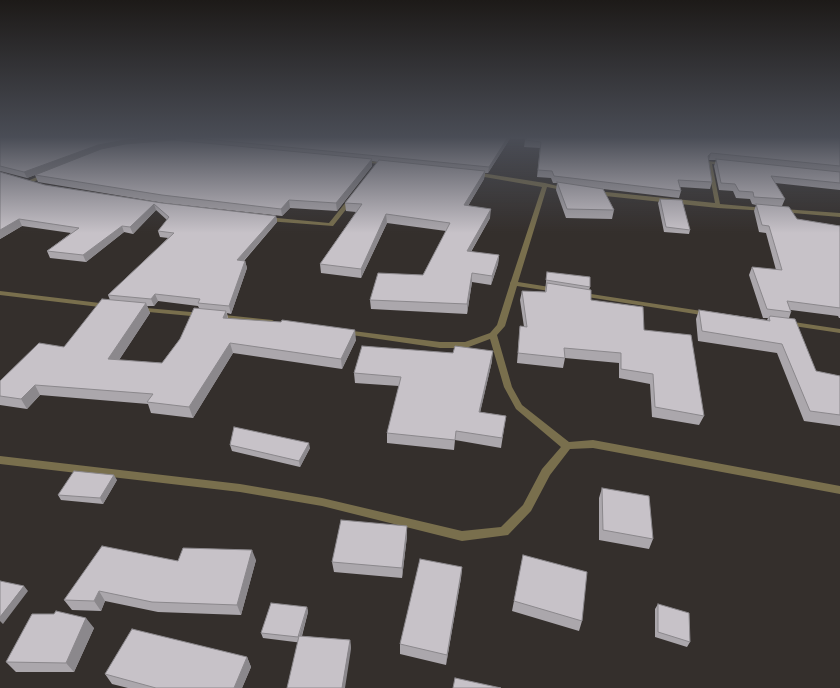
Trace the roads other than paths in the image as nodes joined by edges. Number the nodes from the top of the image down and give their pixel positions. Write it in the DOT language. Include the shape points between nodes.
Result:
graph roads {
  1 [pos="710,169"];
  2 [pos="50,173"];
  3 [pos="466,173"];
  4 [pos="21,180"];
  5 [pos="28,182"];
  6 [pos="545,185"];
  7 [pos="42,186"];
  8 [pos="575,190"];
  9 [pos="589,192"];
  10 [pos="355,196"];
  11 [pos="718,206"];
  12 [pos="840,215"];
  13 [pos="260,218"];
  14 [pos="513,283"];
  15 [pos="0,293"];
  16 [pos="116,307"];
  17 [pos="132,308"];
  18 [pos="718,315"];
  19 [pos="282,323"];
  20 [pos="780,323"];
  21 [pos="337,331"];
  22 [pos="840,331"];
  23 [pos="493,335"];
  24 [pos="567,446"];
  25 [pos="0,460"];
  26 [pos="840,490"];
  1 -- 11 [label="street"];
  2 -- 5 [label="street"];
  3 -- 6 [label="street"];
  4 -- 5 [label="street"];
  5 -- 7 [label="street"];
  6 -- 8 [label="street"];
  6 -- 14 [label="street"];
  9 -- 11 [label="street"];
  10 -- 13 [label="street" via="330,226"];
  11 -- 12 [label="street"];
  14 -- 18 [label="street"];
  14 -- 23 [label="street" via="501,326"];
  15 -- 16 [label="street"];
  17 -- 19 [label="street"];
  20 -- 22 [label="street"];
  21 -- 23 [label="street" via="440,345 466,345"];
  23 -- 24 [label="street" via="508,387 519,407"];
  24 -- 25 [label="street" via="546,472 527,508 504,532 462,536 322,502 240,488"];
  24 -- 26 [label="street" via="593,444"];
}
